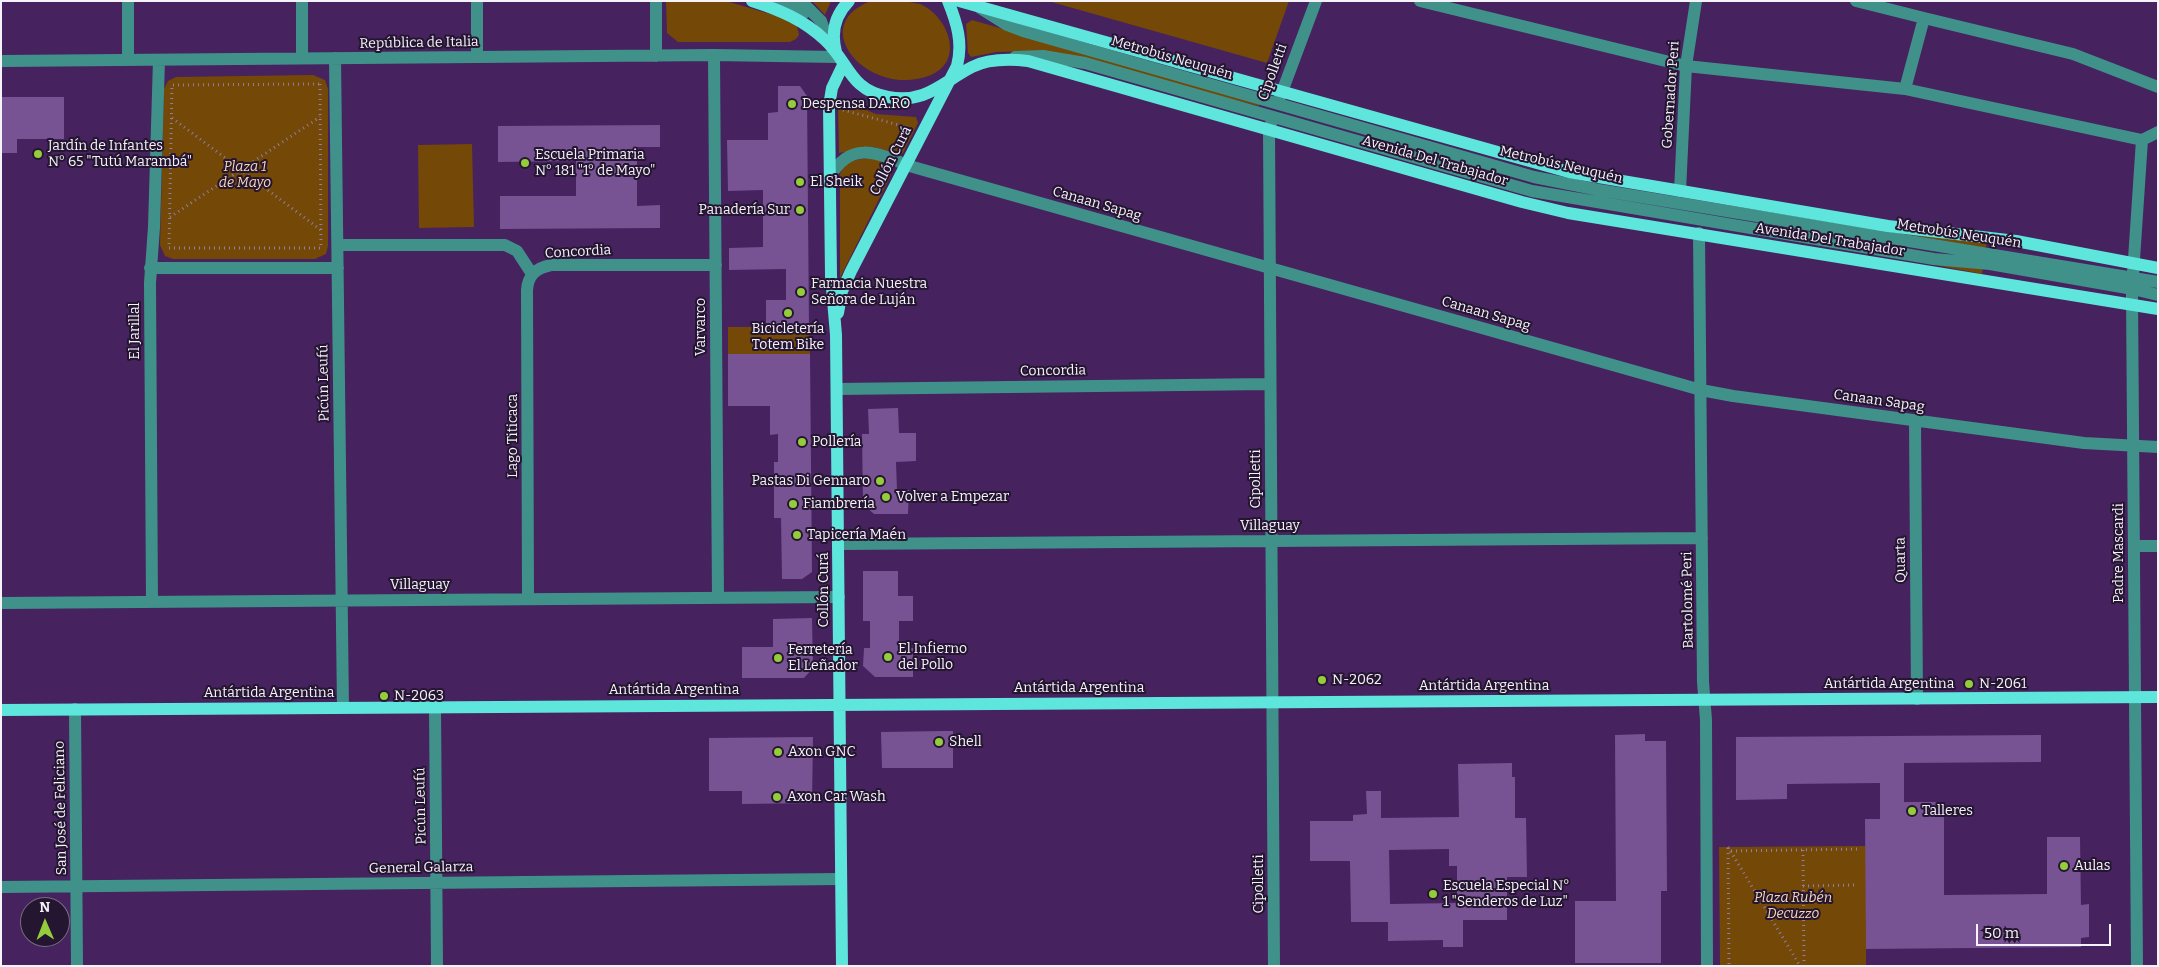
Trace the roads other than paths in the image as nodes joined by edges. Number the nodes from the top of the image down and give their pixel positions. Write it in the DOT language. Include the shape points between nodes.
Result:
graph roads {
  1 [pos="128,1"];
  2 [pos="302,1"];
  3 [pos="477,1"];
  4 [pos="656,1"];
  5 [pos="752,1"];
  6 [pos="780,1"];
  7 [pos="792,1"];
  8 [pos="802,1"];
  9 [pos="849,1"];
  10 [pos="948,1"];
  11 [pos="958,1"];
  12 [pos="1316,1"];
  13 [pos="1420,1"];
  14 [pos="1696,1"];
  15 [pos="1856,1"];
  16 [pos="1924,18"];
  17 [pos="828,42"];
  18 [pos="714,55"];
  19 [pos="656,56"];
  20 [pos="476,57"];
  21 [pos="302,58"];
  22 [pos="335,58"];
  23 [pos="128,60"];
  24 [pos="159,60"];
  25 [pos="1,61"];
  26 [pos="840,61"];
  27 [pos="1686,66"];
  28 [pos="949,82"];
  29 [pos="2158,87"];
  30 [pos="1905,89"];
  31 [pos="1280,98"];
  32 [pos="1271,123"];
  33 [pos="2158,132"];
  34 [pos="2142,140"];
  35 [pos="906,165"];
  36 [pos="830,177"];
  37 [pos="1680,191"];
  38 [pos="1699,233"];
  39 [pos="1987,241"];
  40 [pos="338,245"];
  41 [pos="2134,264"];
  42 [pos="716,265"];
  43 [pos="1983,267"];
  44 [pos="150,268"];
  45 [pos="338,268"];
  46 [pos="2158,268"];
  47 [pos="1269,269"];
  48 [pos="532,274"];
  49 [pos="2158,282"];
  50 [pos="2133,283"];
  51 [pos="2158,295"];
  52 [pos="2132,305"];
  53 [pos="2158,309"];
  54 [pos="836,335"];
  55 [pos="1270,384"];
  56 [pos="837,389"];
  57 [pos="1701,390"];
  58 [pos="1915,420"];
  59 [pos="2133,446"];
  60 [pos="2158,447"];
  61 [pos="1702,538"];
  62 [pos="1271,541"];
  63 [pos="838,544"];
  64 [pos="2134,546"];
  65 [pos="2158,546"];
  66 [pos="839,597"];
  67 [pos="718,598"];
  68 [pos="528,600"];
  69 [pos="341,601"];
  70 [pos="152,602"];
  71 [pos="1,603"];
  72 [pos="2135,697"];
  73 [pos="1917,698"];
  74 [pos="2158,698"];
  75 [pos="1705,700"];
  76 [pos="1272,702"];
  77 [pos="840,704"];
  78 [pos="435,707"];
  79 [pos="342,708"];
  80 [pos="1,710"];
  81 [pos="74,710"];
  82 [pos="841,879"];
  83 [pos="436,883"];
  84 [pos="76,886"];
  85 [pos="1,887"];
  86 [pos="77,966"];
  87 [pos="437,966"];
  88 [pos="842,966"];
  89 [pos="1274,966"];
  90 [pos="1707,966"];
  91 [pos="2137,966"];
  1 -- 23 [label="street"];
  2 -- 21 [label="street"];
  3 -- 20 [label="street"];
  4 -- 19 [label="street"];
  5 -- 17 [label="main road, Avenida Del Trabajador" via="791,15"];
  6 -- 7 [label="street" via="804,14"];
  8 -- 17 [label="street" via="821,21"];
  9 -- 26 [label="main road" via="834,27 833,37"];
  10 -- 28 [label="main road, Collón Curá" via="960,47 957,66"];
  11 -- 31 [label="main road, Avenida Del Trabajador"];
  12 -- 31 [label="street, Cipolletti"];
  13 -- 27 [label="street"];
  14 -- 27 [label="street, Gobernador Peri"];
  15 -- 16 [label="street"];
  16 -- 29 [label="street" via="2073,54"];
  16 -- 30 [label="street"];
  17 -- 26 [label="main road, Avenida Del Trabajador"];
  18 -- 19 [label="street, República de Italia"];
  18 -- 26 [label="street, República de Italia"];
  18 -- 42 [label="street, Varvarco"];
  19 -- 20 [label="street, República de Italia"];
  20 -- 22 [label="street, República de Italia"];
  21 -- 22 [label="street, República de Italia"];
  21 -- 24 [label="street, República de Italia"];
  22 -- 40 [label="street, Picún Leufú"];
  23 -- 24 [label="street, República de Italia"];
  23 -- 25 [label="street, República de Italia"];
  24 -- 44 [label="street, El Jarillal"];
  26 -- 28 [label="main road, Avenida Del Trabajador" via="849,74 866,88 889,97 924,96"];
  26 -- 36 [label="main road, Collón Curá" via="830,97"];
  27 -- 30 [label="street"];
  27 -- 37 [label="street, Gobernador Peri"];
  28 -- 32 [label="main road, Avenida Del Trabajador" via="971,67 1019,60"];
  28 -- 35 [label="main road, Collón Curá"];
  30 -- 34 [label="street"];
  31 -- 32 [label="street, Cipolletti"];
  31 -- 37 [label="main road, Avenida Del Trabajador" via="1569,172"];
  31 -- 50 [label="street, Metrobús Neuquén" via="1562,183"];
  32 -- 38 [label="main road, Avenida Del Trabajador" via="1545,208"];
  32 -- 47 [label="street, Cipolletti"];
  32 -- 50 [label="street, Metrobús Neuquén" via="1549,195 1934,260"];
  33 -- 34 [label="street"];
  34 -- 41 [label="street, Padre Mascardi"];
  35 -- 36 [label="street, Canaan Sapag" via="877,153 859,153 839,163"];
  35 -- 47 [label="street, Canaan Sapag"];
  35 -- 54 [label="main road, Collón Curá" via="846,282"];
  36 -- 54 [label="main road, Collón Curá" via="831,276"];
  37 -- 41 [label="main road, Avenida Del Trabajador" via="1908,229 2024,242"];
  38 -- 52 [label="main road, Avenida Del Trabajador"];
  38 -- 57 [label="street, Bartolomé Peri"];
  39 -- 39 [label="street" via="1986,248 2113,270 2117,267 2114,263"];
  40 -- 45 [label="street, Picún Leufú"];
  40 -- 48 [label="street, Concordia" via="505,245 517,251"];
  41 -- 46 [label="main road, Avenida Del Trabajador"];
  41 -- 50 [label="street, Padre Mascardi"];
  42 -- 48 [label="street, Concordia" via="551,265"];
  42 -- 67 [label="street, Varvarco"];
  43 -- 43 [label="street" via="1982,274 2109,296 2112,293 2110,289"];
  44 -- 45 [label="street"];
  44 -- 70 [label="street, El Jarillal"];
  45 -- 69 [label="street, Picún Leufú"];
  47 -- 55 [label="street, Cipolletti"];
  47 -- 57 [label="street, Canaan Sapag"];
  48 -- 68 [label="street, Lago Titicaca" via="527,290"];
  49 -- 50 [label="street, Metrobús Neuquén"];
  50 -- 51 [label="street, Metrobús Neuquén"];
  50 -- 52 [label="street, Padre Mascardi"];
  52 -- 53 [label="main road, Avenida Del Trabajador"];
  52 -- 59 [label="street, Padre Mascardi"];
  54 -- 56 [label="main road, Collón Curá"];
  55 -- 56 [label="street, Concordia"];
  55 -- 62 [label="street, Cipolletti"];
  56 -- 63 [label="main road, Collón Curá"];
  57 -- 58 [label="street, Canaan Sapag"];
  57 -- 61 [label="street, Bartolomé Peri"];
  58 -- 59 [label="street, Canaan Sapag" via="2084,443"];
  58 -- 73 [label="street, Quarta"];
  59 -- 60 [label="street, Canaan Sapag"];
  59 -- 64 [label="street, Padre Mascardi"];
  61 -- 62 [label="street, Villaguay"];
  61 -- 75 [label="street, Bartolomé Peri"];
  62 -- 63 [label="street, Villaguay"];
  62 -- 76 [label="street, Cipolletti"];
  63 -- 66 [label="main road, Collón Curá"];
  64 -- 65 [label="street"];
  64 -- 72 [label="street, Padre Mascardi"];
  66 -- 67 [label="street, Villaguay"];
  66 -- 77 [label="main road, Collón Curá"];
  67 -- 68 [label="street, Villaguay"];
  68 -- 69 [label="street, Villaguay"];
  69 -- 70 [label="street, Villaguay"];
  69 -- 79 [label="street, Picún Leufú"];
  70 -- 71 [label="street, Villaguay"];
  72 -- 73 [label="main road, Antártida Argentina"];
  72 -- 74 [label="main road, Antártida Argentina"];
  72 -- 91 [label="street, Padre Mascardi"];
  73 -- 75 [label="main road, Antártida Argentina"];
  75 -- 76 [label="main road, Antártida Argentina"];
  75 -- 90 [label="street, Bartolomé Peri"];
  76 -- 77 [label="main road, Antártida Argentina"];
  76 -- 89 [label="street, Cipolletti"];
  77 -- 78 [label="main road, Antártida Argentina"];
  77 -- 82 [label="main road, Collón Curá"];
  78 -- 79 [label="main road, Antártida Argentina"];
  78 -- 83 [label="street, Picún Leufú"];
  79 -- 81 [label="main road, Antártida Argentina"];
  80 -- 81 [label="main road, Antártida Argentina"];
  81 -- 84 [label="street, San José de Feliciano"];
  82 -- 83 [label="street, General Galarza"];
  82 -- 88 [label="main road, Collón Curá"];
  83 -- 84 [label="street, General Galarza"];
  83 -- 87 [label="street, Picún Leufú"];
  84 -- 85 [label="street, General Galarza"];
  84 -- 86 [label="street, San José de Feliciano"];
}
